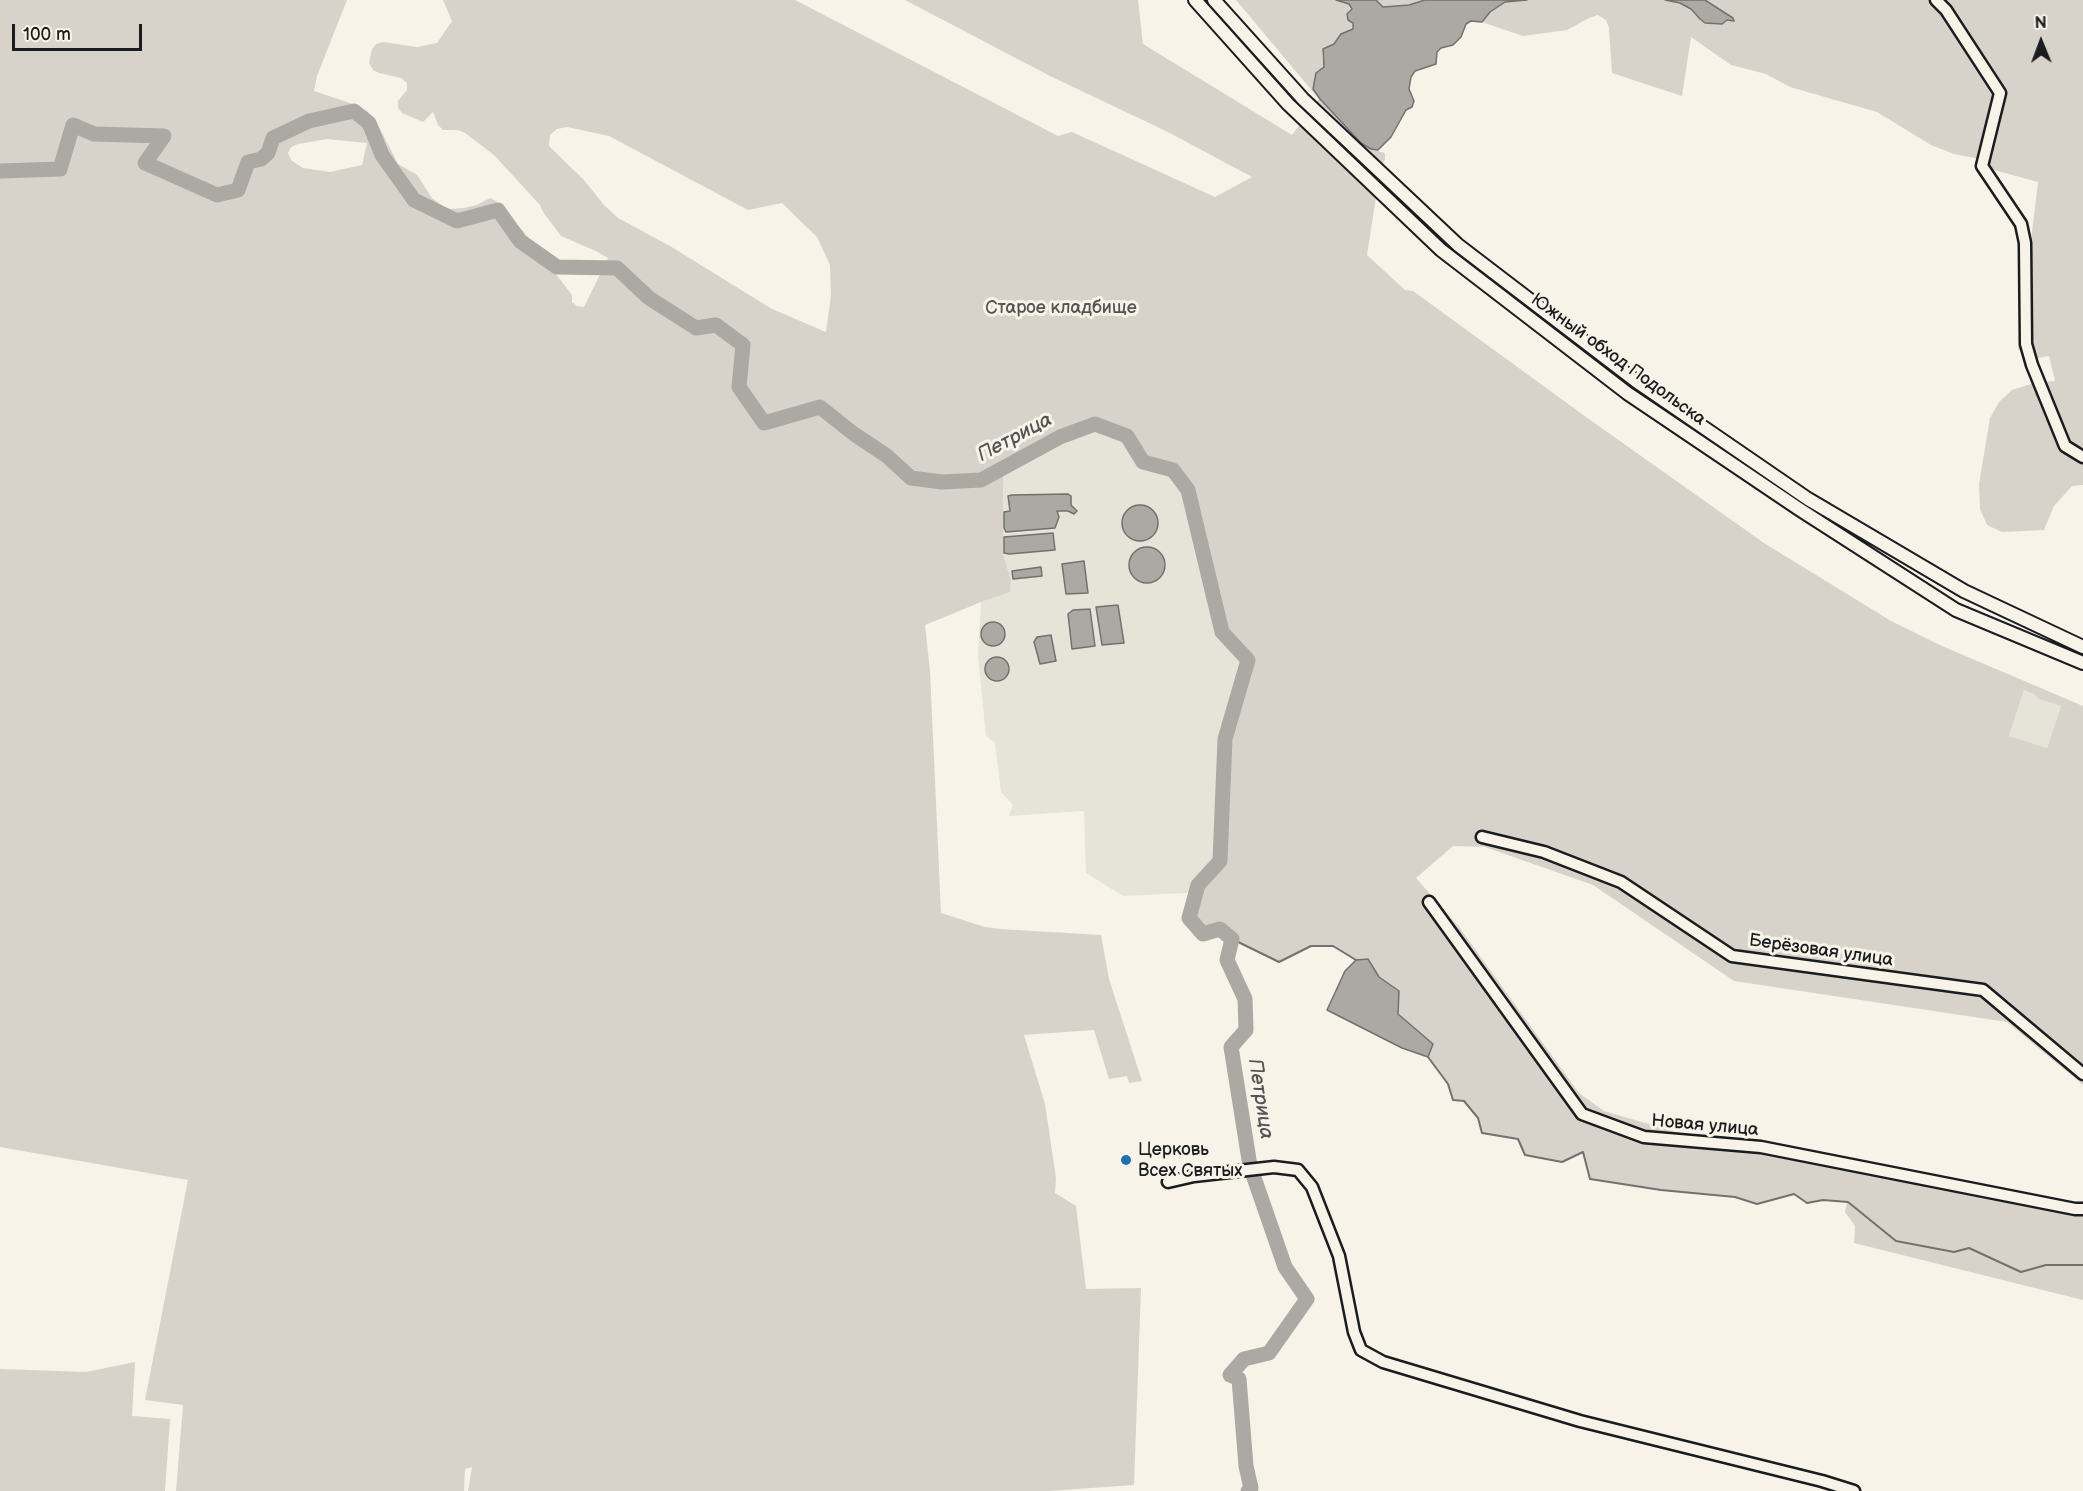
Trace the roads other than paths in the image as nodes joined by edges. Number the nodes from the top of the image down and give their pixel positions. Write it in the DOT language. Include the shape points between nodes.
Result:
graph roads {
  1 [pos="1195,0"];
  2 [pos="1214,0"];
  3 [pos="1936,0"];
  4 [pos="2083,457"];
  5 [pos="2080,646"];
  6 [pos="2077,661"];
  7 [pos="1482,837"];
  8 [pos="1429,902"];
  9 [pos="2083,1074"];
  10 [pos="1168,1182"];
  11 [pos="2083,1209"];
  12 [pos="1854,1491"];
  1 -- 6 [label="main road, Южный обход Подольска" via="1288,104 1441,250 1627,393 1956,610"];
  2 -- 5 [label="main road, Южный обход Подольска" via="1303,99 1458,245 1636,381 1808,499 1964,591"];
  3 -- 4 [label="street" via="2000,93 1982,166 2021,224 2025,243 2026,344 2032,365 2065,446"];
  7 -- 9 [label="street, Берёзовая улица" via="1544,852 1621,882 1732,956 1983,990"];
  8 -- 11 [label="street, Новая улица" via="1582,1114 1644,1137 1761,1147"];
  10 -- 12 [label="street" via="1274,1167 1298,1170 1312,1186 1339,1257 1361,1350 1383,1362 1580,1421"];
}
